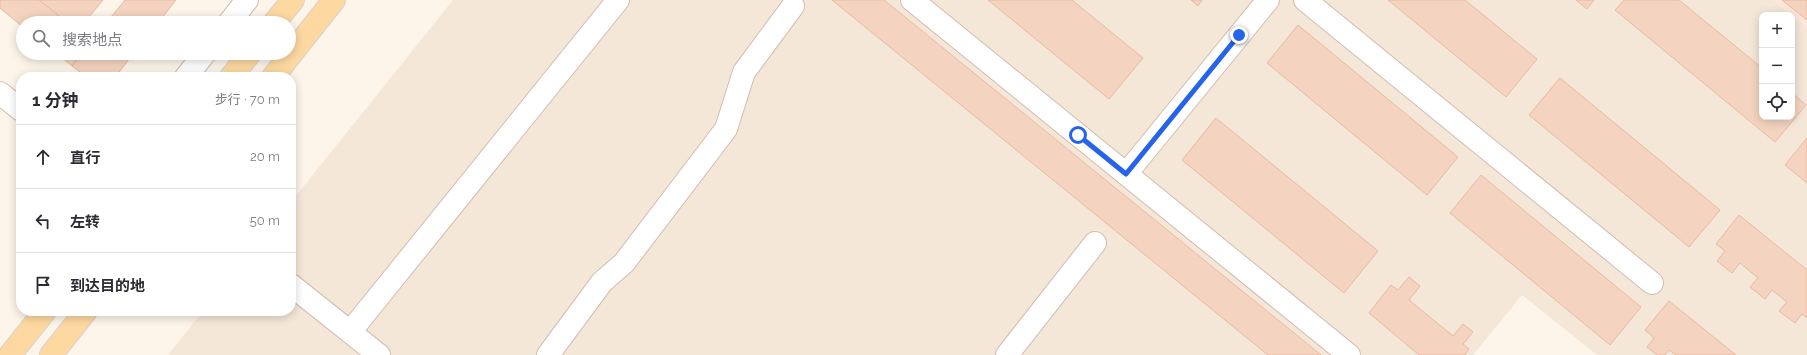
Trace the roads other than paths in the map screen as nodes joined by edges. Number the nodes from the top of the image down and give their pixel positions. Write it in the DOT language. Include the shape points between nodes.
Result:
graph roads {
  1 [pos="247,0"];
  2 [pos="293,0"];
  3 [pos="334,0"];
  4 [pos="618,0"];
  5 [pos="912,0"];
  6 [pos="1268,0"];
  7 [pos="1305,0"];
  8 [pos="793,6"];
  9 [pos="234,16"];
  10 [pos="280,16"];
  11 [pos="296,48"];
  12 [pos="199,60"];
  13 [pos="244,60"];
  14 [pos="286,60"];
  15 [pos="190,72"];
  16 [pos="235,72"];
  17 [pos="277,72"];
  18 [pos="0,93"];
  19 [pos="16,106"];
  20 [pos="1126,174"];
  21 [pos="1095,243"];
  22 [pos="1652,283"];
  23 [pos="296,289"];
  24 [pos="41,316"];
  25 [pos="82,316"];
  26 [pos="350,332"];
  27 [pos="10,355"];
  28 [pos="51,355"];
  29 [pos="379,355"];
  30 [pos="548,355"];
  31 [pos="1007,355"];
  32 [pos="1349,355"];
  1 -- 9 [label="street"];
  2 -- 10 [label="main road"];
  3 -- 11 [label="main road"];
  4 -- 26 [label="street"];
  5 -- 20 [label="street"];
  6 -- 20 [label="street"];
  7 -- 22 [label="street"];
  8 -- 30 [label="street" via="744,72 726,129 624,263 602,282"];
  12 -- 15 [label="street"];
  13 -- 16 [label="main road"];
  14 -- 17 [label="main road"];
  18 -- 19 [label="street"];
  20 -- 32 [label="street"];
  21 -- 31 [label="street"];
  23 -- 26 [label="street"];
  24 -- 27 [label="main road"];
  25 -- 28 [label="main road"];
  26 -- 29 [label="street"];
}
